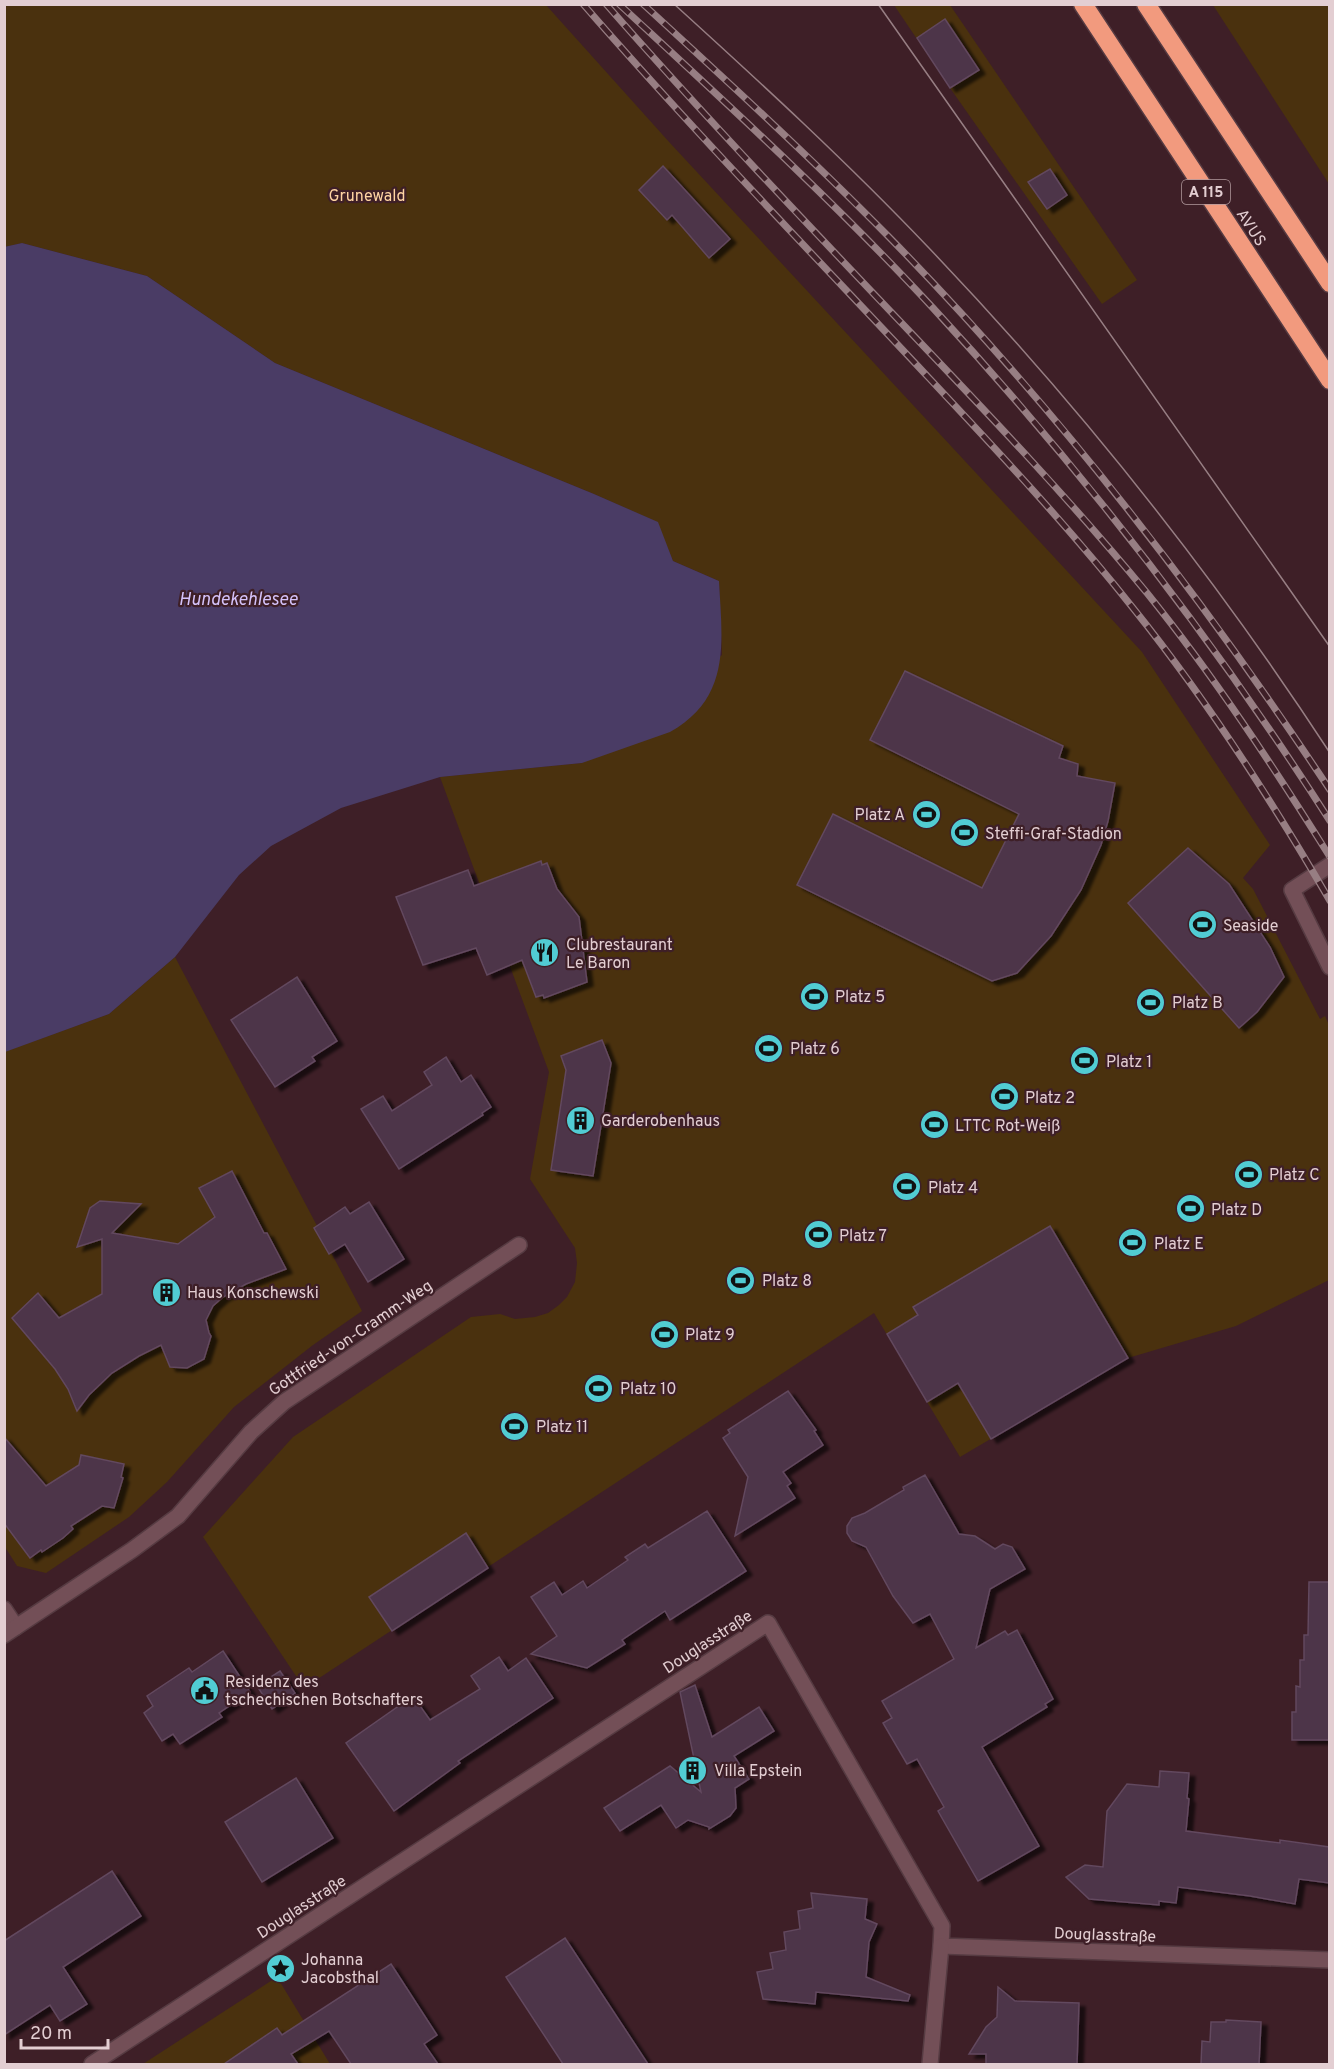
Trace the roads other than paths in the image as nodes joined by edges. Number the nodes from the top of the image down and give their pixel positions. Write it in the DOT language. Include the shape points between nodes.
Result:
graph roads {
  1 [pos="1083,4"];
  2 [pos="1146,4"];
  3 [pos="1329,283"];
  4 [pos="1329,380"];
  5 [pos="1329,865"];
  6 [pos="1329,967"];
  7 [pos="519,1245"];
  8 [pos="4,1609"];
  9 [pos="10,1631"];
  10 [pos="941,1946"];
  11 [pos="1329,1960"];
  12 [pos="92,2064"];
  13 [pos="930,2064"];
  1 -- 4 [label="highway, AVUS / A 115"];
  2 -- 3 [label="highway, AVUS"];
  5 -- 6 [label="street" via="1292,890"];
  7 -- 9 [label="street, Gottfried-von-Cramm-Weg" via="284,1402 251,1432 178,1516"];
  8 -- 9 [label="street"];
  10 -- 11 [label="street, Douglasstraße"];
  10 -- 12 [label="street, Douglasstraße" via="942,1926 768,1623"];
  10 -- 13 [label="street"];
}
